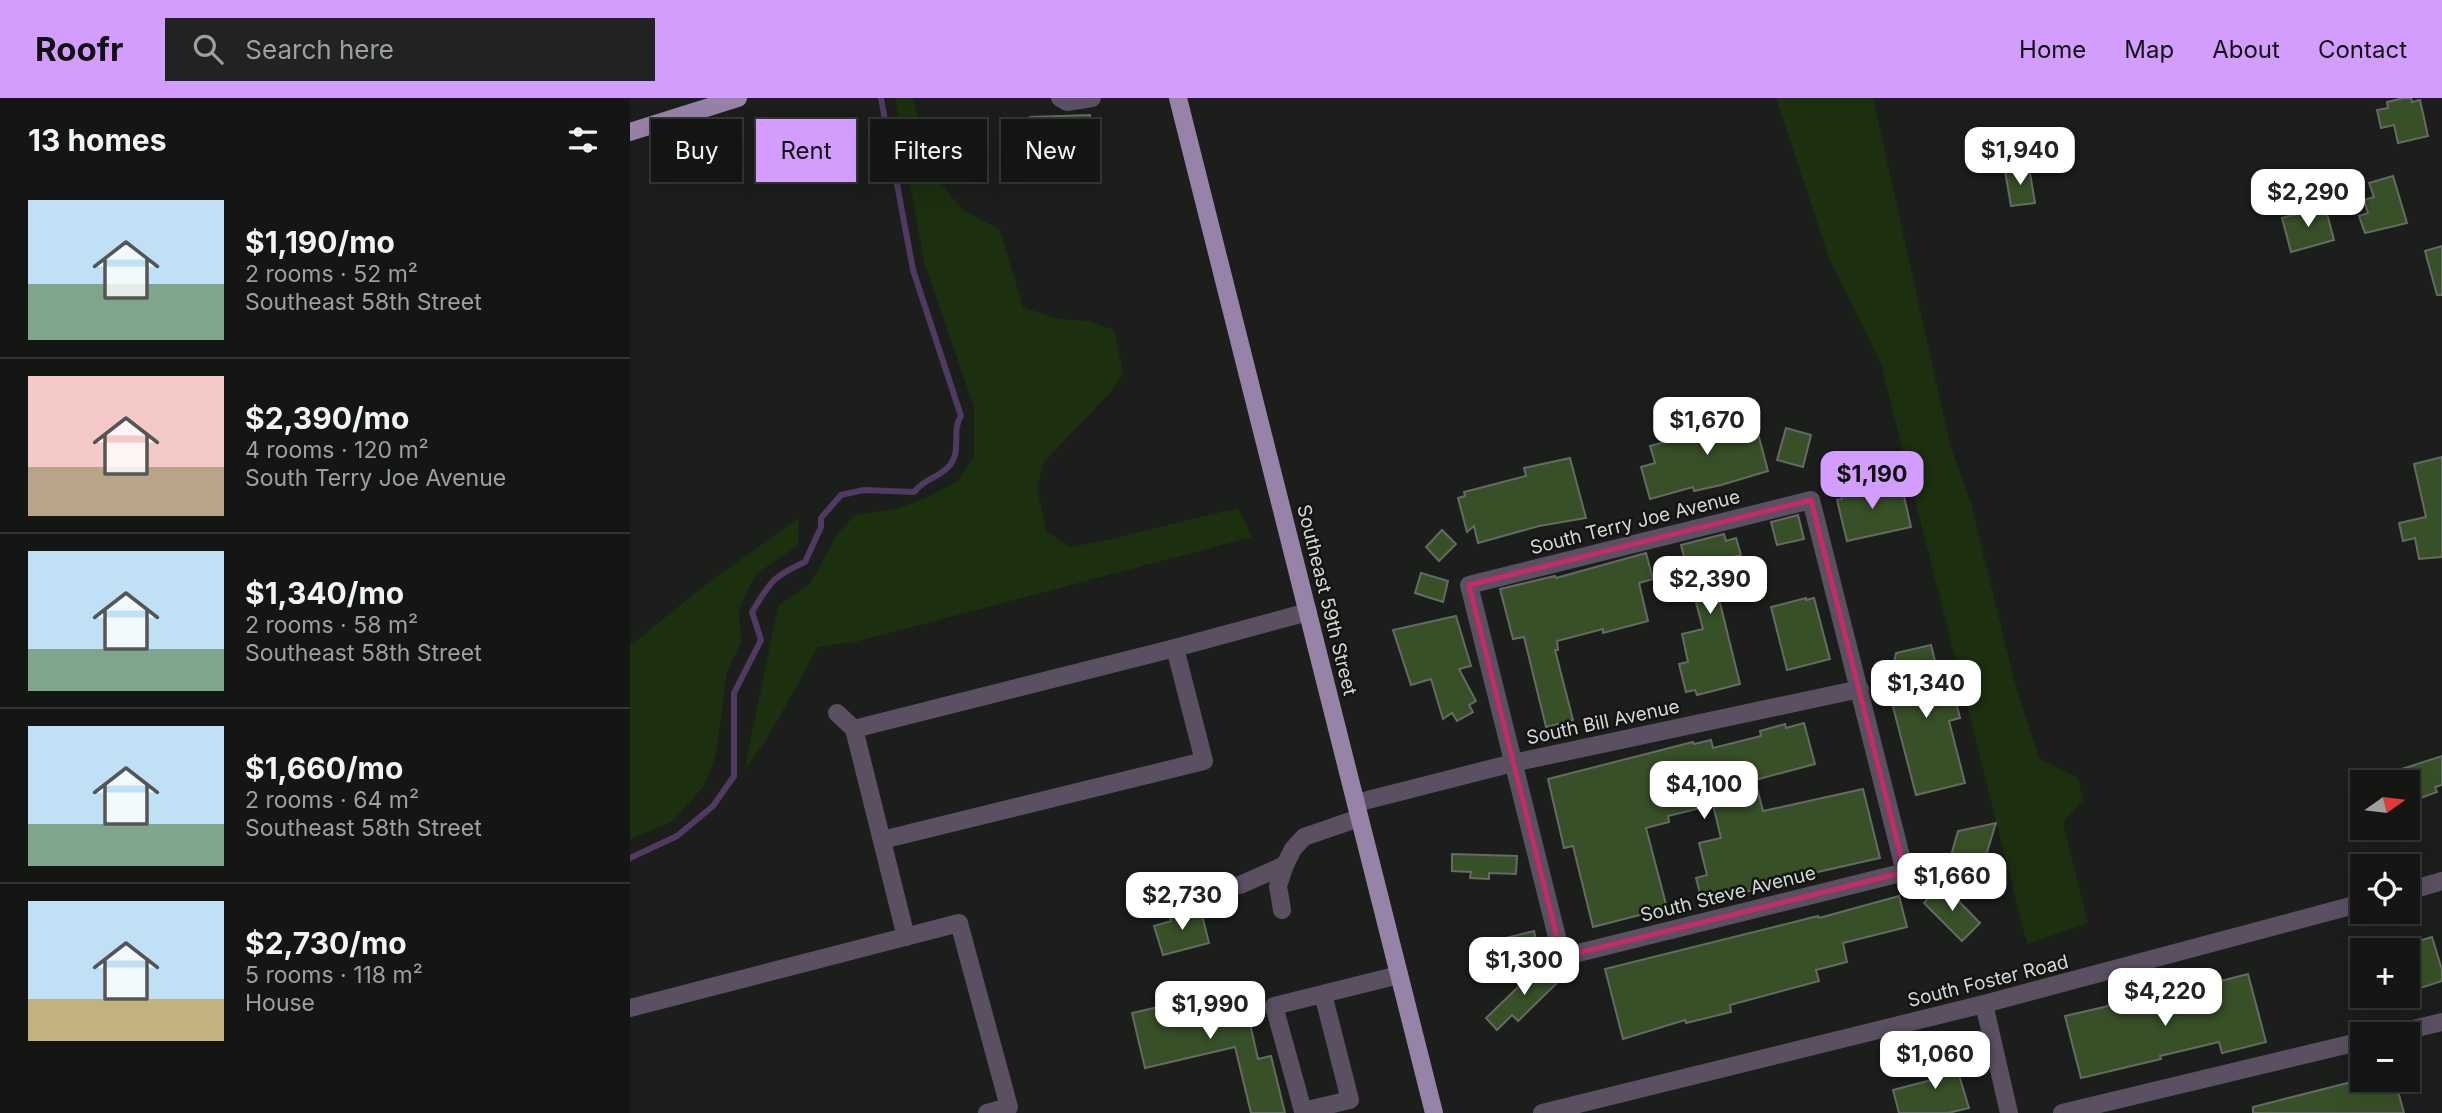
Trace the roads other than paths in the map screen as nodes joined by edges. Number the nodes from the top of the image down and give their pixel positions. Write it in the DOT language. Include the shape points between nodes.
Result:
graph roads {
  1 [pos="738,98"];
  2 [pos="1060,98"];
  3 [pos="1092,98"];
  4 [pos="1178,98"];
  5 [pos="630,132"];
  6 [pos="1308,612"];
  7 [pos="1175,648"];
  8 [pos="1860,689"];
  9 [pos="837,713"];
  10 [pos="854,729"];
  11 [pos="1513,763"];
  12 [pos="1357,811"];
  13 [pos="882,840"];
  14 [pos="1285,865"];
  15 [pos="2442,881"];
  16 [pos="1240,885"];
  17 [pos="2420,887"];
  18 [pos="2350,906"];
  19 [pos="1282,910"];
  20 [pos="906,937"];
  21 [pos="1399,975"];
  22 [pos="1323,994"];
  23 [pos="1984,1004"];
  24 [pos="630,1008"];
  25 [pos="2442,1022"];
  26 [pos="2420,1027"];
  27 [pos="2350,1044"];
  28 [pos="987,1113"];
  29 [pos="1434,1113"];
  30 [pos="1542,1113"];
  31 [pos="2009,1113"];
  32 [pos="2062,1113"];
  1 -- 5 [label="main road"];
  2 -- 3 [label="street" via="1067,102"];
  4 -- 6 [label="main road, Southeast 59th Street"];
  6 -- 7 [label="street"];
  6 -- 12 [label="main road, Southeast 59th Street"];
  7 -- 10 [label="street"];
  7 -- 13 [label="street" via="1204,761"];
  8 -- 11 [label="street, South Bill Avenue"];
  8 -- 11 [label="street, South Terry Joe Avenue" via="1811,500 1469,585"];
  8 -- 11 [label="street, South Steve Avenue" via="1905,872 1562,957"];
  9 -- 10 [label="street"];
  10 -- 13 [label="street"];
  11 -- 12 [label="street, South Bill Avenue"];
  12 -- 14 [label="street, South Bill Avenue" via="1304,837"];
  12 -- 21 [label="main road, Southeast 59th Street"];
  13 -- 20 [label="street"];
  14 -- 16 [label="street"];
  14 -- 19 [label="street" via="1278,886"];
  15 -- 17 [label="street"];
  18 -- 23 [label="street, South Foster Road"];
  20 -- 24 [label="street"];
  20 -- 28 [label="street" via="959,923 1009,1107"];
  21 -- 22 [label="street"];
  21 -- 29 [label="main road, Southeast 59th Street"];
  22 -- 22 [label="street" via="1274,1006 1303,1111 1350,1100"];
  23 -- 30 [label="street, South Foster Road"];
  23 -- 31 [label="street"];
  25 -- 26 [label="street"];
  27 -- 32 [label="street"];
}
